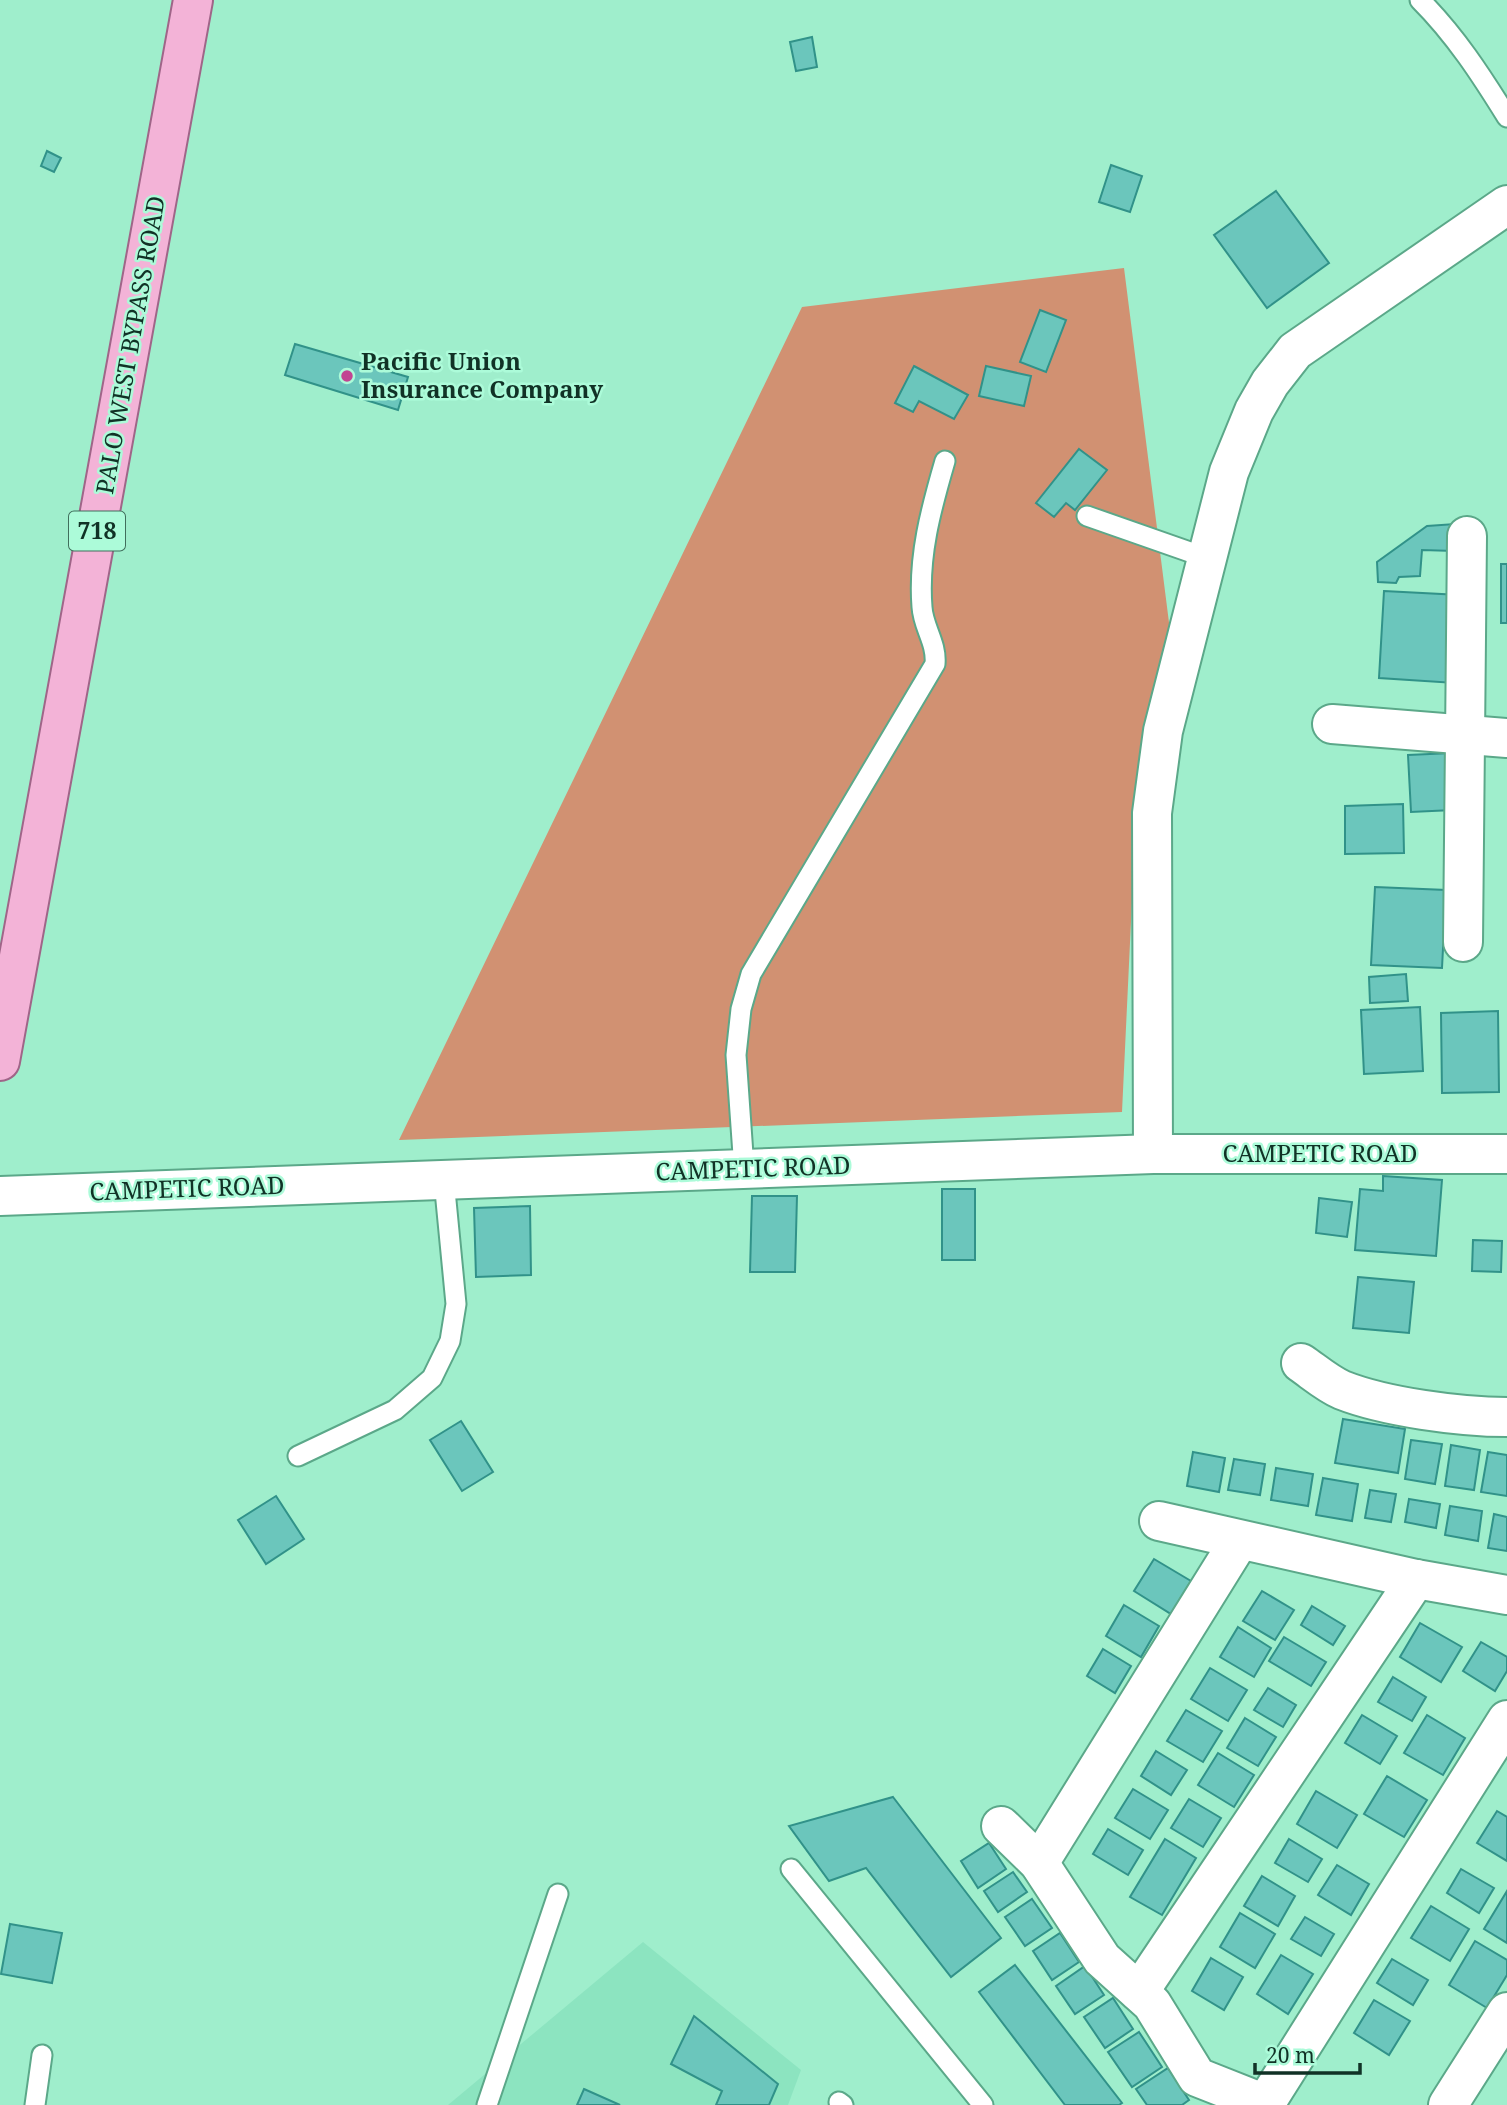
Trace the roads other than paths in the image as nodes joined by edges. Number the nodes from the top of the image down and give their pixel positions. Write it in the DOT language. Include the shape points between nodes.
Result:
graph roads {
  1 [pos="193,0"];
  2 [pos="1420,0"];
  3 [pos="1507,117"];
  4 [pos="1507,205"];
  5 [pos="945,461"];
  6 [pos="1087,516"];
  7 [pos="1467,536"];
  8 [pos="1207,558"];
  9 [pos="1332,724"];
  10 [pos="1466,734"];
  11 [pos="1507,738"];
  12 [pos="1462,942"];
  13 [pos="0,1061"];
  14 [pos="1153,1154"];
  15 [pos="1507,1154"];
  16 [pos="744,1169"];
  17 [pos="444,1180"];
  18 [pos="0,1196"];
  19 [pos="1301,1363"];
  20 [pos="1507,1417"];
  21 [pos="298,1456"];
  22 [pos="1159,1521"];
  23 [pos="1239,1541"];
  24 [pos="1416,1580"];
  25 [pos="1507,1595"];
  26 [pos="1507,1720"];
  27 [pos="1001,1826"];
  28 [pos="1039,1863"];
  29 [pos="790,1869"];
  30 [pos="558,1894"];
  31 [pos="1139,1992"];
  32 [pos="1507,2012"];
  33 [pos="42,2055"];
  34 [pos="1267,2104"];
  35 [pos="35,2105"];
  36 [pos="487,2105"];
  37 [pos="983,2105"];
  38 [pos="1448,2105"];
  1 -- 13 [label="main road, PALO WEST BYPASS ROAD / 718"];
  2 -- 3 [label="lane" via="1443,23"];
  4 -- 8 [label="street" via="1295,351 1254,411 1229,472"];
  5 -- 16 [label="lane" via="927,524 920,592 923,621 936,653 934,664 751,974 741,1009 736,1055"];
  6 -- 8 [label="lane"];
  7 -- 10 [label="street"];
  8 -- 14 [label="street" via="1163,731 1152,813"];
  9 -- 10 [label="street"];
  10 -- 11 [label="street"];
  10 -- 12 [label="street"];
  14 -- 15 [label="street, CAMPETIC ROAD"];
  14 -- 16 [label="street, CAMPETIC ROAD"];
  16 -- 17 [label="street, CAMPETIC ROAD"];
  17 -- 18 [label="street, CAMPETIC ROAD"];
  17 -- 21 [label="lane" via="456,1304 450,1341 432,1378 395,1410"];
  19 -- 20 [label="street" via="1339,1388 1368,1399 1476,1417"];
  22 -- 23 [label="street"];
  23 -- 24 [label="street"];
  23 -- 28 [label="street"];
  24 -- 25 [label="street"];
  24 -- 31 [label="street"];
  26 -- 34 [label="street"];
  27 -- 28 [label="street"];
  28 -- 31 [label="street" via="1102,1959"];
  29 -- 37 [label="lane"];
  30 -- 36 [label="lane"];
  31 -- 34 [label="street" via="1152,2004 1197,2077"];
  32 -- 38 [label="street"];
  33 -- 35 [label="lane"];
}
